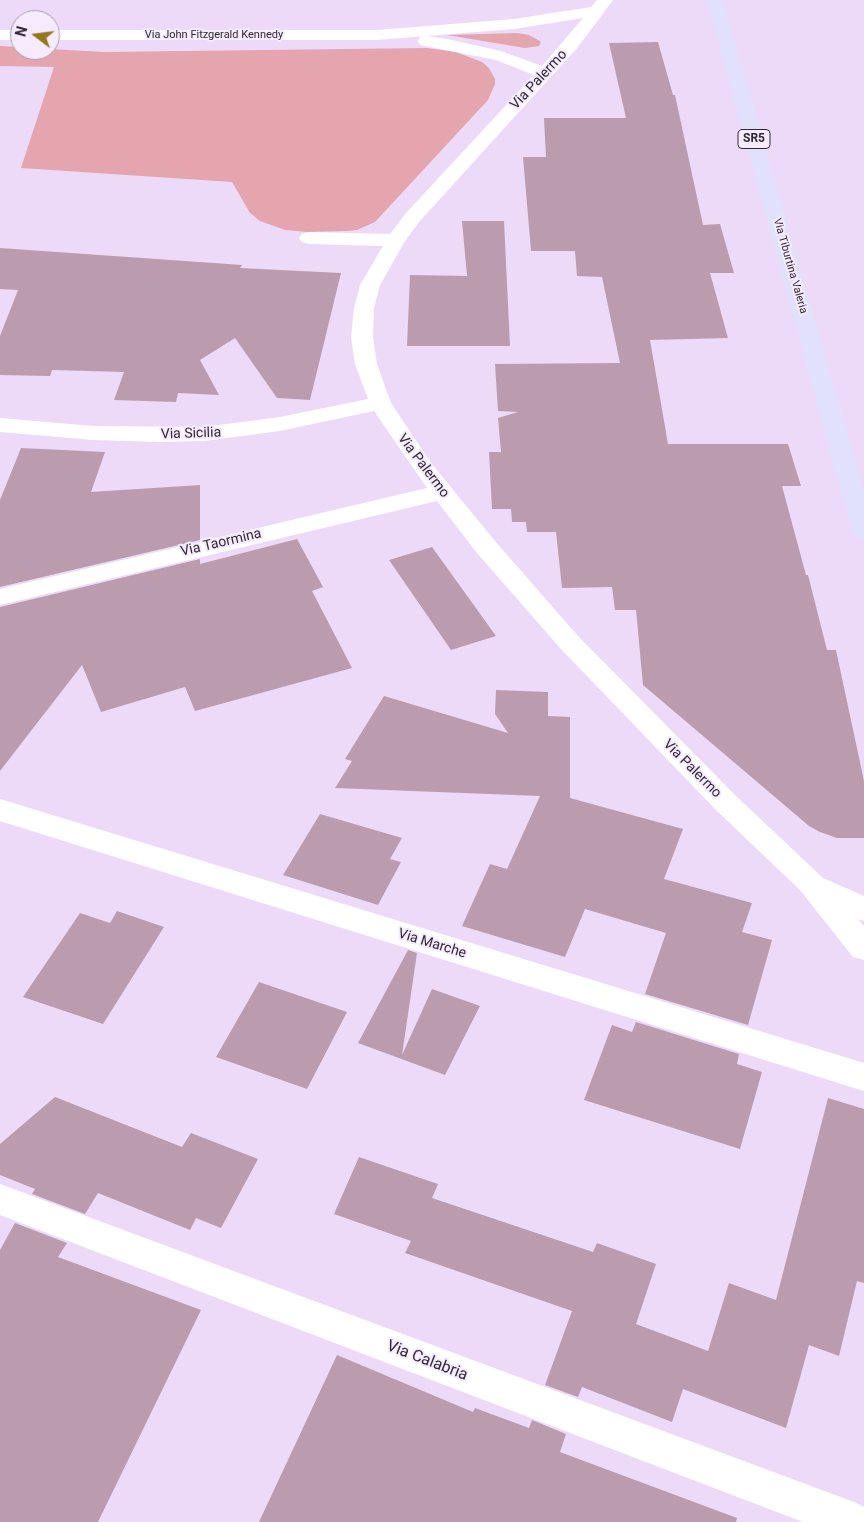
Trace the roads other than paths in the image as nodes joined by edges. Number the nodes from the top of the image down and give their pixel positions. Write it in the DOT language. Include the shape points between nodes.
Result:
graph roads {
  1 [pos="715,0"];
  2 [pos="602,5"];
  3 [pos="514,24"];
  4 [pos="60,35"];
  5 [pos="377,35"];
  6 [pos="554,42"];
  7 [pos="545,73"];
  8 [pos="309,238"];
  9 [pos="396,240"];
  10 [pos="380,403"];
  11 [pos="0,425"];
  12 [pos="442,492"];
  13 [pos="864,532"];
  14 [pos="0,597"];
  15 [pos="0,810"];
  16 [pos="810,882"];
  17 [pos="864,889"];
  18 [pos="864,909"];
  19 [pos="863,946"];
  20 [pos="864,1077"];
  21 [pos="0,1199"];
  22 [pos="854,1522"];
  1 -- 13 [label="main road, Via Tiburtina Valeria / SR5"];
  2 -- 3 [label="street, Via John Fitzgerald Kennedy"];
  2 -- 6 [label="street, Via Palermo"];
  3 -- 5 [label="street, Via John Fitzgerald Kennedy"];
  3 -- 6 [label="street, Via John Fitzgerald Kennedy"];
  4 -- 5 [label="street, Via John Fitzgerald Kennedy"];
  5 -- 7 [label="street, Via John Fitzgerald Kennedy" via="475,50"];
  6 -- 7 [label="street, Via Palermo"];
  7 -- 9 [label="street, Via Palermo" via="413,217"];
  8 -- 9 [label="street"];
  9 -- 10 [label="street, Via Palermo" via="370,285 363,314 364,355"];
  10 -- 11 [label="street, Via Sicilia" via="280,424 204,434 130,435"];
  10 -- 12 [label="street, Via Palermo" via="408,448"];
  12 -- 14 [label="street, Via Taormina"];
  12 -- 16 [label="street, Via Palermo" via="569,642 725,802"];
  15 -- 20 [label="street, Via Marche"];
  16 -- 17 [label="street"];
  16 -- 18 [label="street, Via Palermo"];
  16 -- 19 [label="street, Via Palermo"];
  21 -- 22 [label="street, Via Calabria"];
}
